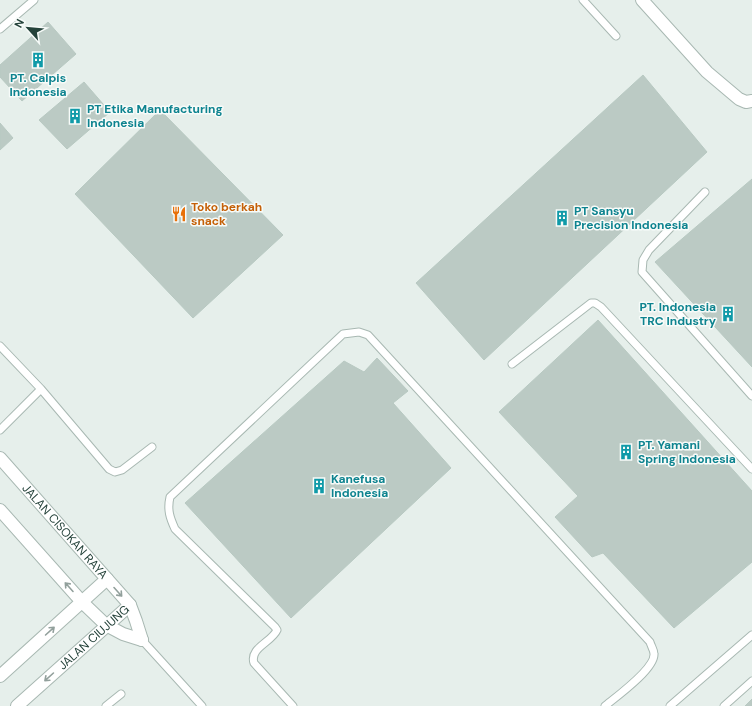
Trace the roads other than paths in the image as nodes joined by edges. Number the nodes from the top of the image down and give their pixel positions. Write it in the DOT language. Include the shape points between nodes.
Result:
graph roads {
  1 [pos="34,0"];
  2 [pos="583,0"];
  3 [pos="642,0"];
  4 [pos="0,29"];
  5 [pos="616,36"];
  6 [pos="752,101"];
  7 [pos="705,192"];
  8 [pos="0,346"];
  9 [pos="512,364"];
  10 [pos="41,390"];
  11 [pos="752,396"];
  12 [pos="0,430"];
  13 [pos="152,447"];
  14 [pos="0,458"];
  15 [pos="752,469"];
  16 [pos="0,510"];
  17 [pos="106,579"];
  18 [pos="82,602"];
  19 [pos="130,605"];
  20 [pos="106,626"];
  21 [pos="752,635"];
  22 [pos="142,640"];
  23 [pos="0,676"];
  24 [pos="752,681"];
  25 [pos="121,694"];
  26 [pos="17,706"];
  27 [pos="106,706"];
  28 [pos="202,706"];
  29 [pos="293,706"];
  30 [pos="605,706"];
  31 [pos="670,706"];
  32 [pos="724,706"];
  1 -- 4 [label="lane"];
  2 -- 5 [label="lane"];
  3 -- 6 [label="street" via="707,72 739,99"];
  7 -- 11 [label="lane" via="649,250 643,260 642,272"];
  8 -- 10 [label="lane"];
  9 -- 15 [label="lane" via="591,303 595,303 602,307"];
  10 -- 12 [label="lane"];
  10 -- 13 [label="lane" via="109,469 115,472 122,470"];
  14 -- 17 [label="street, JALAN CISOKAN RAYA"];
  18 -- 16 [label="street, one-way"];
  17 -- 18 [label="street"];
  17 -- 19 [label="street, JALAN CISOKAN RAYA, one-way"];
  18 -- 20 [label="street"];
  23 -- 18 [label="street, one-way"];
  19 -- 20 [label="street, JALAN CIUJUNG"];
  19 -- 22 [label="street, JALAN CIUJUNG"];
  20 -- 22 [label="street"];
  20 -- 26 [label="street, JALAN CIUJUNG, one-way"];
  21 -- 31 [label="lane"];
  22 -- 28 [label="lane, JALAN CIUJUNG"];
  24 -- 32 [label="lane"];
  25 -- 27 [label="lane"];
  29 -- 30 [label="lane" via="253,660 255,651 277,630 175,529 168,506 170,497 343,334 359,332 368,335 650,642 654,654 652,662"];
}
